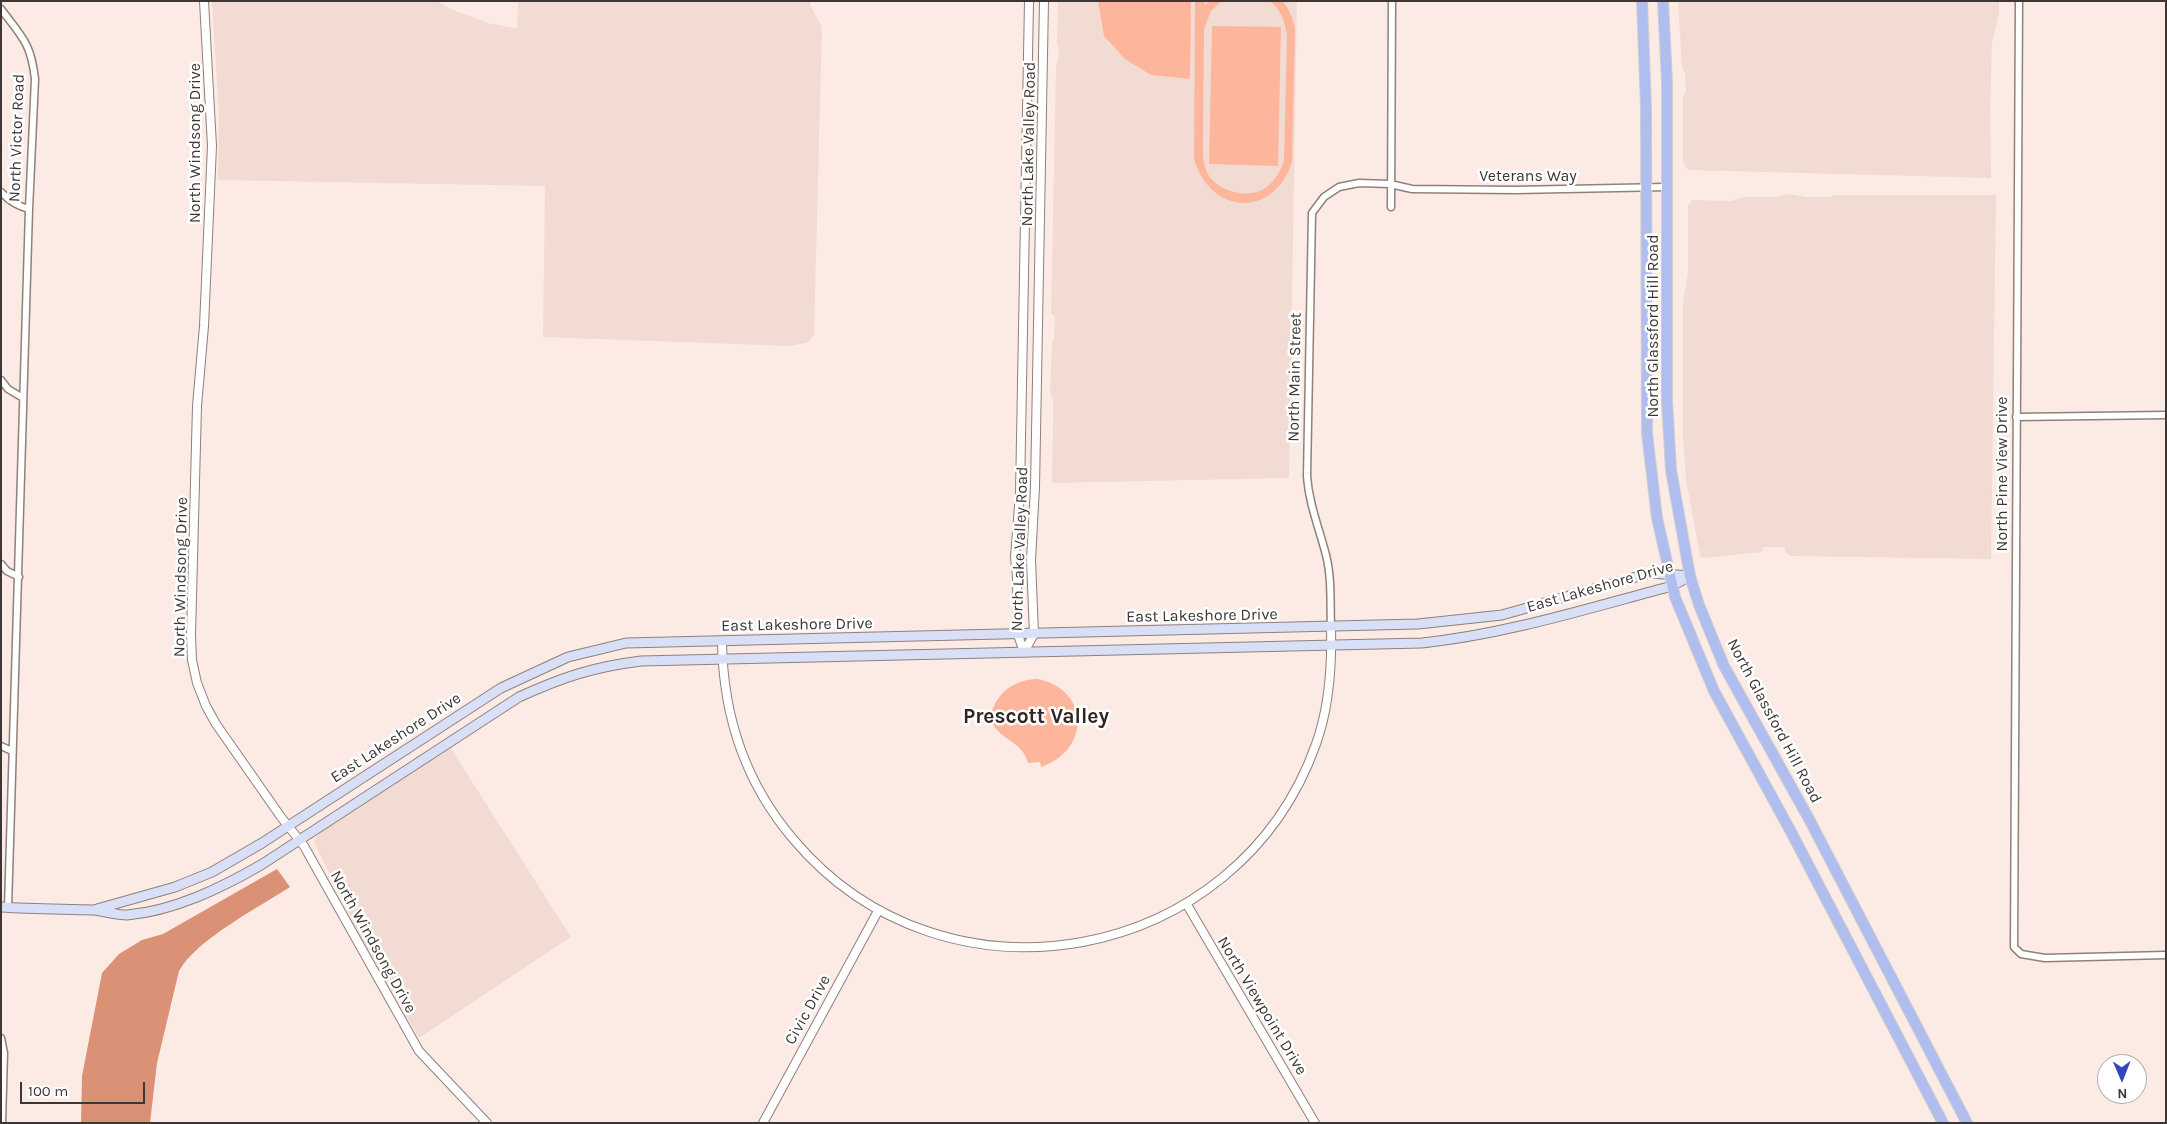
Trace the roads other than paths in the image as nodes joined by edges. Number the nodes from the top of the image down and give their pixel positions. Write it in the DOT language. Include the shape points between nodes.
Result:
graph roads {
  1 [pos="204,1"];
  2 [pos="1029,1"];
  3 [pos="1044,1"];
  4 [pos="1392,1"];
  5 [pos="1642,1"];
  6 [pos="1663,1"];
  7 [pos="2019,1"];
  8 [pos="1,9"];
  9 [pos="1390,184"];
  10 [pos="1647,188"];
  11 [pos="1667,188"];
  12 [pos="1,192"];
  13 [pos="1391,207"];
  14 [pos="29,209"];
  15 [pos="1,380"];
  16 [pos="23,398"];
  17 [pos="2166,415"];
  18 [pos="2016,417"];
  19 [pos="1,564"];
  20 [pos="1669,574"];
  21 [pos="1690,576"];
  22 [pos="19,578"];
  23 [pos="1672,586"];
  24 [pos="1502,615"];
  25 [pos="1331,628"];
  26 [pos="1505,629"];
  27 [pos="1018,634"];
  28 [pos="1034,634"];
  29 [pos="722,641"];
  30 [pos="1331,645"];
  31 [pos="1024,652"];
  32 [pos="722,660"];
  33 [pos="493,693"];
  34 [pos="502,708"];
  35 [pos="1,746"];
  36 [pos="12,751"];
  37 [pos="289,826"];
  38 [pos="300,839"];
  39 [pos="1186,903"];
  40 [pos="5,908"];
  41 [pos="95,910"];
  42 [pos="878,911"];
  43 [pos="2166,955"];
  44 [pos="1,1038"];
  45 [pos="2,1123"];
  46 [pos="487,1123"];
  47 [pos="763,1123"];
  48 [pos="1314,1123"];
  49 [pos="1943,1123"];
  50 [pos="1967,1123"];
  1 -- 37 [label="street, North Windsong Drive" via="212,146 197,406 192,660 197,683 216,724"];
  2 -- 27 [label="street, North Lake Valley Road" via="1020,493 1015,557"];
  3 -- 28 [label="street, North Lake Valley Road" via="1036,478 1031,560"];
  4 -- 9 [label="street"];
  5 -- 10 [label="main road, North Glassford Hill Road"];
  6 -- 11 [label="main road, North Glassford Hill Road" via="1668,82"];
  7 -- 18 [label="street, North Pine View Drive"];
  8 -- 14 [label="street, North Victor Road" via="28,44 33,58 35,79"];
  9 -- 10 [label="street, Veterans Way" via="1412,190"];
  9 -- 13 [label="street"];
  9 -- 25 [label="street, North Main Street" via="1359,183 1339,187 1324,196 1312,213 1307,476 1309,497 1330,581"];
  10 -- 11 [label="street, Veterans Way"];
  10 -- 20 [label="main road, North Glassford Hill Road" via="1647,433 1657,518"];
  11 -- 21 [label="main road, North Glassford Hill Road" via="1670,460"];
  12 -- 14 [label="street" via="18,206"];
  14 -- 16 [label="street, North Victor Road"];
  15 -- 16 [label="street" via="8,389"];
  16 -- 22 [label="street, North Victor Road"];
  17 -- 18 [label="street"];
  18 -- 43 [label="street, North Pine View Drive" via="2014,947 2021,954 2045,958"];
  19 -- 22 [label="street" via="7,572"];
  20 -- 21 [label="main road, East Lakeshore Drive"];
  20 -- 23 [label="main road, North Glassford Hill Road"];
  20 -- 24 [label="main road, East Lakeshore Drive" via="1650,574"];
  21 -- 23 [label="main road, East Lakeshore Drive"];
  21 -- 50 [label="main road, North Glassford Hill Road" via="1724,666 1809,819"];
  22 -- 36 [label="street, North Victor Road"];
  23 -- 26 [label="main road, East Lakeshore Drive"];
  23 -- 49 [label="main road, North Glassford Hill Road" via="1714,691"];
  24 -- 25 [label="main road, East Lakeshore Drive" via="1418,624"];
  24 -- 26 [label="main road"];
  25 -- 28 [label="main road, East Lakeshore Drive"];
  25 -- 30 [label="street"];
  26 -- 30 [label="main road, East Lakeshore Drive" via="1422,642"];
  27 -- 28 [label="main road, East Lakeshore Drive"];
  27 -- 29 [label="main road, East Lakeshore Drive"];
  27 -- 31 [label="street, North Lake Valley Road"];
  28 -- 31 [label="street, North Lake Valley Road"];
  29 -- 32 [label="street"];
  29 -- 33 [label="main road, East Lakeshore Drive" via="626,643 593,650 537,670"];
  30 -- 31 [label="main road, East Lakeshore Drive"];
  30 -- 39 [label="street" via="1321,729 1307,767 1289,801 1252,850"];
  31 -- 32 [label="main road, East Lakeshore Drive"];
  32 -- 34 [label="main road, East Lakeshore Drive" via="641,661 604,666 560,679"];
  32 -- 42 [label="street" via="726,699 736,735 762,796 785,830 818,866"];
  33 -- 34 [label="main road"];
  33 -- 37 [label="main road, East Lakeshore Drive"];
  34 -- 38 [label="main road, East Lakeshore Drive"];
  35 -- 36 [label="street"];
  36 -- 40 [label="street, North Victor Road"];
  37 -- 38 [label="street, North Windsong Drive"];
  37 -- 41 [label="main road, East Lakeshore Drive" via="212,872 175,887"];
  38 -- 41 [label="main road, East Lakeshore Drive" via="232,882 197,897 126,915"];
  38 -- 46 [label="street, North Windsong Drive" via="419,1051"];
  39 -- 42 [label="street" via="1111,936 1069,945 1033,948 954,940"];
  39 -- 48 [label="street, North Viewpoint Drive"];
  40 -- 41 [label="main road, East Lakeshore Drive"];
  42 -- 47 [label="street, Civic Drive"];
  44 -- 45 [label="street" via="4,1053"];
}
